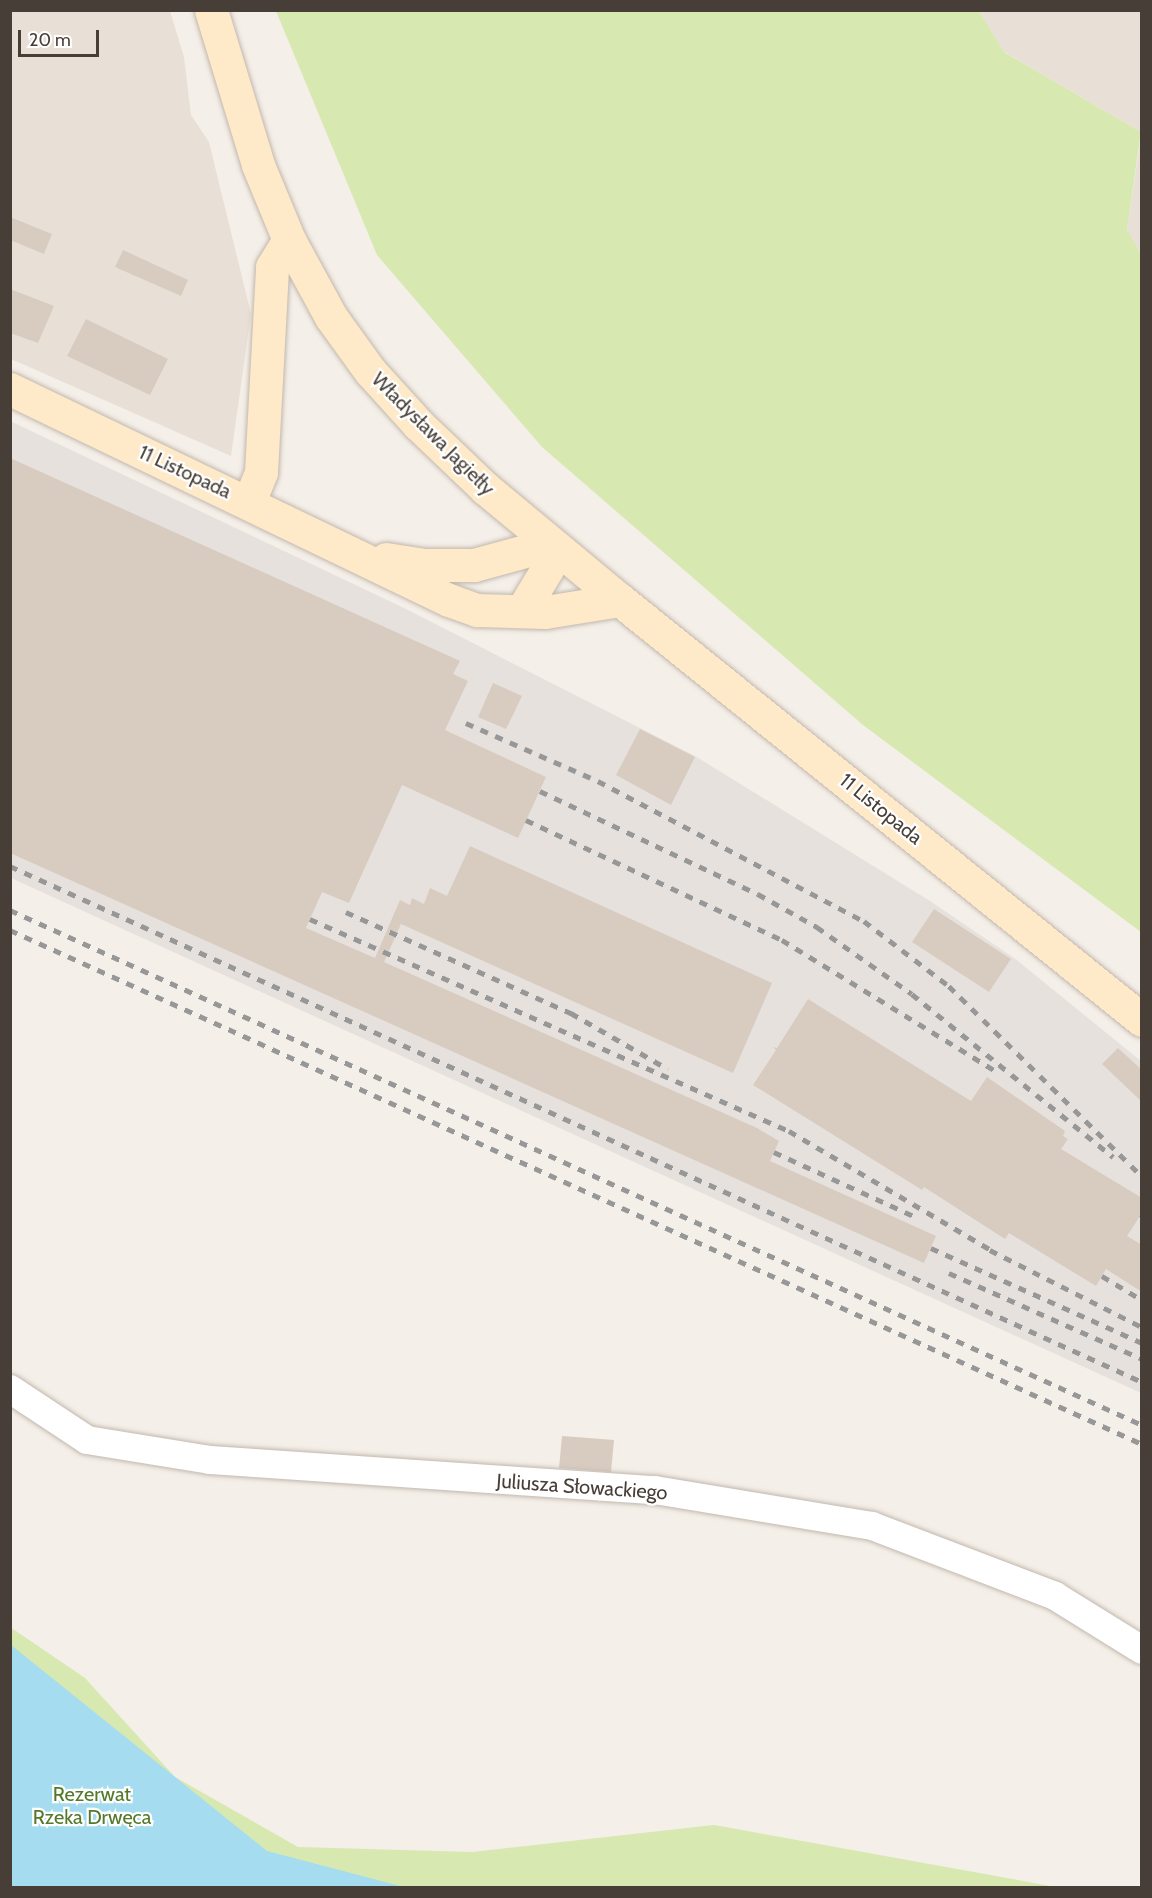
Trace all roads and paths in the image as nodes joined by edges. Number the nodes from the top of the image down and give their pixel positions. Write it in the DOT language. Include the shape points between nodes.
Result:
graph roads {
  1 [pos="211,10"];
  2 [pos="289,240"];
  3 [pos="10,389"];
  4 [pos="249,502"];
  5 [pos="551,544"];
  6 [pos="359,555"];
  7 [pos="620,600"];
  8 [pos="523,609"];
  9 [pos="1142,1020"];
  10 [pos="10,1389"];
  11 [pos="1142,1650"];
  1 -- 2 [label="main road, Władysława Jagiełły" via="258,165"];
  2 -- 4 [label="main road" via="272,267 261,472"];
  2 -- 5 [label="main road, Władysława Jagiełły" via="331,317 370,371 485,488"];
  3 -- 4 [label="main road, 11 Listopada"];
  4 -- 6 [label="main road, 11 Listopada"];
  5 -- 6 [label="main road, 11 Listopada" via="474,565 425,565"];
  5 -- 7 [label="main road, 11 Listopada"];
  5 -- 8 [label="main road" via="547,569"];
  6 -- 8 [label="main road, 11 Listopada" via="477,610"];
  7 -- 8 [label="main road, 11 Listopada" via="545,612"];
  7 -- 9 [label="main road, 11 Listopada"];
  10 -- 11 [label="street, Juliusza Słowackiego" via="87,1440 210,1460 656,1490 872,1526 1055,1596"];
}
